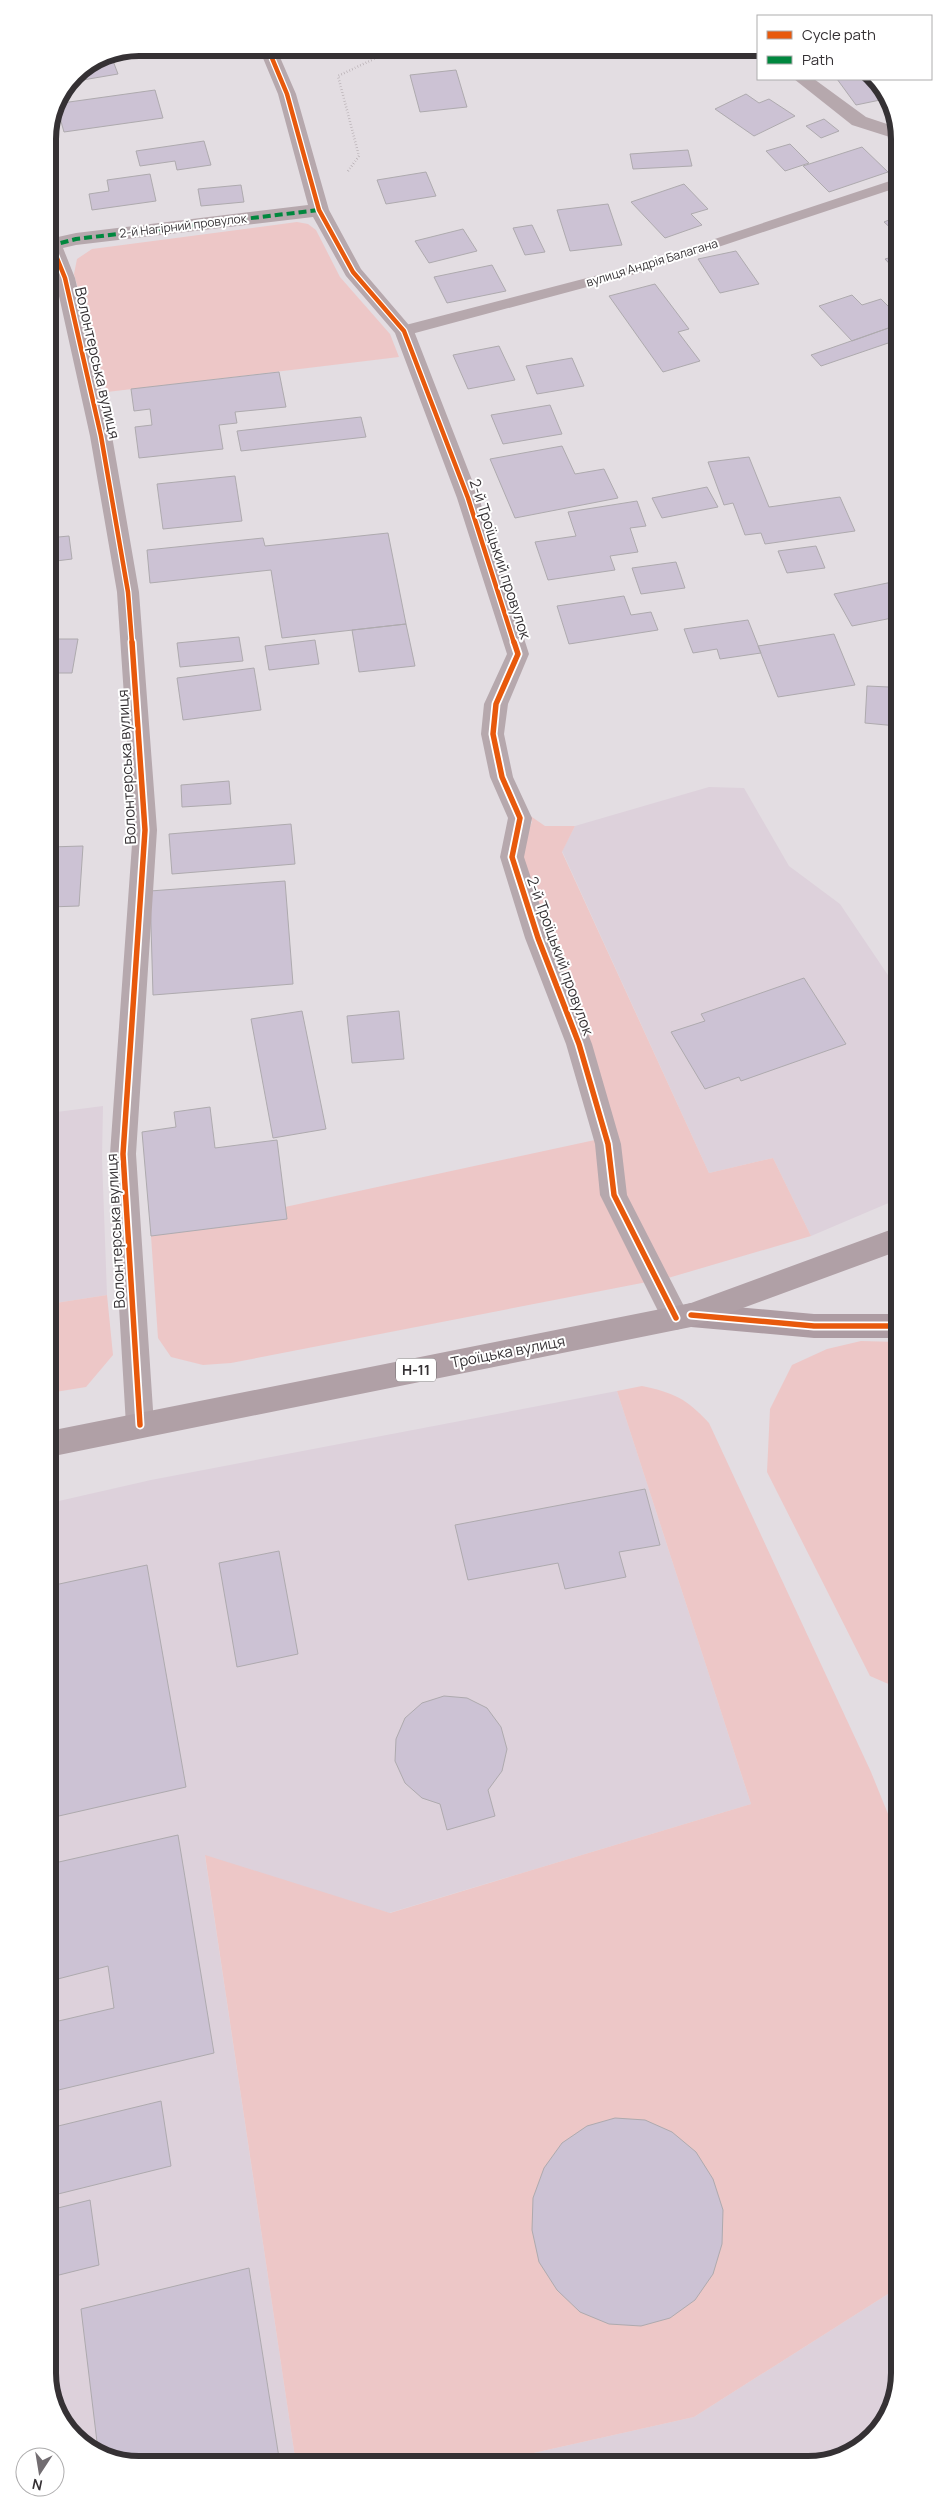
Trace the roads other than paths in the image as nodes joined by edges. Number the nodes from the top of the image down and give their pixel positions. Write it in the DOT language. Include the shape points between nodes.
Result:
graph roads {
  1 [pos="271,56"];
  2 [pos="804,80"];
  3 [pos="890,131"];
  4 [pos="891,185"];
  5 [pos="319,210"];
  6 [pos="56,241"];
  7 [pos="56,258"];
  8 [pos="404,331"];
  9 [pos="891,1241"];
  10 [pos="683,1317"];
  11 [pos="891,1326"];
  12 [pos="140,1425"];
  13 [pos="56,1443"];
  1 -- 5 [label="street, 2-й Троїцький провулок" via="287,94"];
  2 -- 3 [label="street" via="859,121"];
  4 -- 8 [label="lane, вулиця Андрія Балагана" via="638,269"];
  5 -- 6 [label="street, 2-й Нагірний провулок"];
  5 -- 8 [label="street, 2-й Троїцький провулок" via="353,272"];
  7 -- 12 [label="street, Волонтерська вулиця" via="65,278 101,436 129,602 145,830 123,1154"];
  8 -- 10 [label="street, 2-й Троїцький провулок" via="468,498 518,654 496,704 492,749 502,782 521,823 512,846 512,857 538,938 579,1044 608,1144 614,1195"];
  9 -- 10 [label="main road, Троїцька вулиця / Н-11"];
  10 -- 11 [label="main road" via="814,1326"];
  10 -- 12 [label="main road, Троїцька вулиця / Н-11"];
  12 -- 13 [label="main road, Троїцька вулиця / Н-11"];
}
